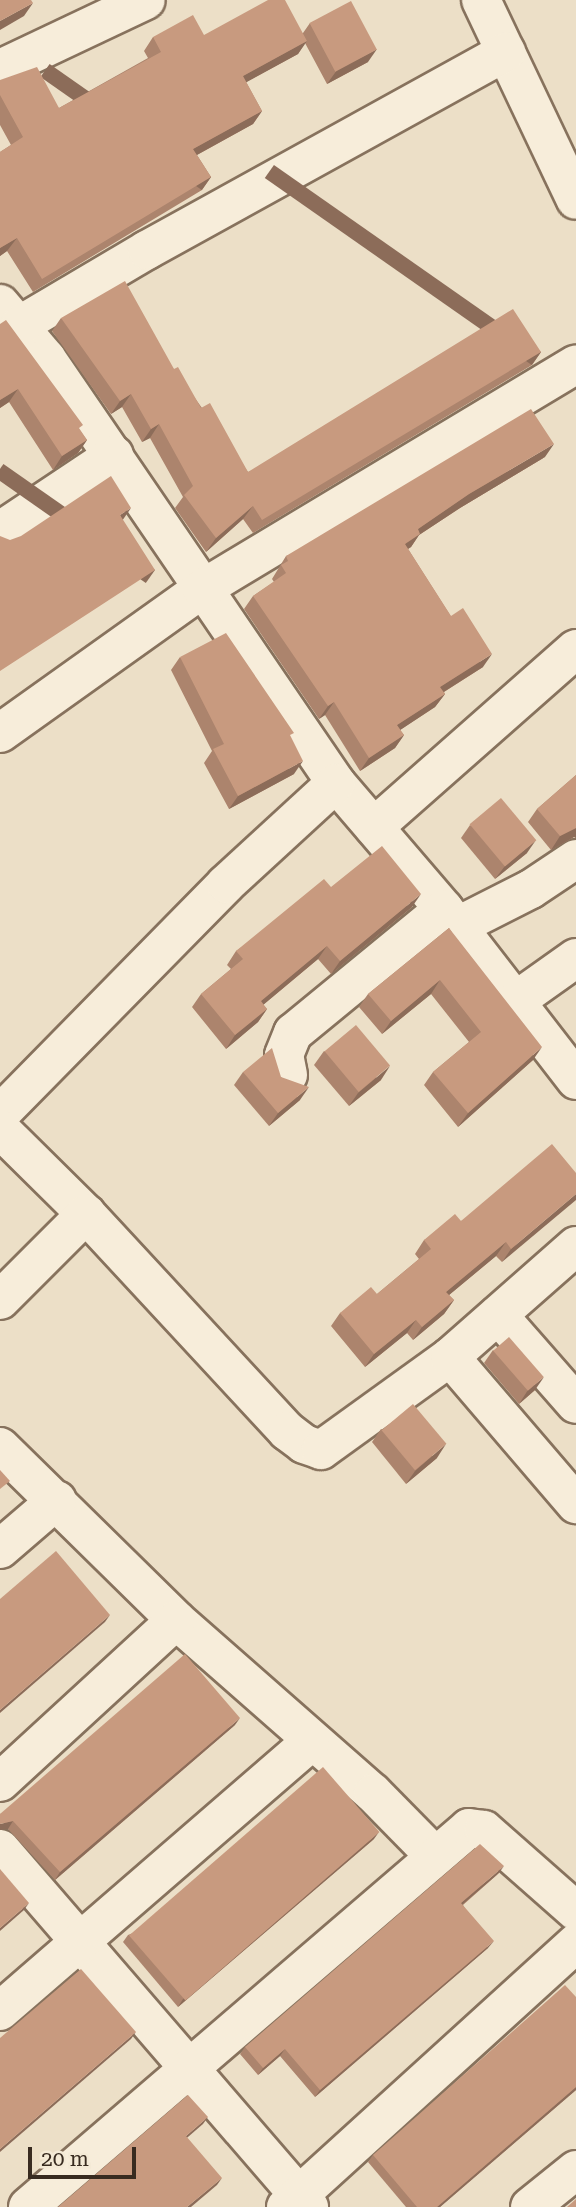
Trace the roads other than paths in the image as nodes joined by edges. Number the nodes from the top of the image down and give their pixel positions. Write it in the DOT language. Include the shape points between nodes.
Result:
graph roads {
  1 [pos="146,0"];
  2 [pos="481,0"];
  3 [pos="506,52"];
  4 [pos="0,69"];
  5 [pos="576,200"];
  6 [pos="10,315"];
  7 [pos="576,364"];
  8 [pos="114,455"];
  9 [pos="0,531"];
  10 [pos="202,589"];
  11 [pos="576,649"];
  12 [pos="0,733"];
  13 [pos="336,783"];
  14 [pos="374,827"];
  15 [pos="576,859"];
  16 [pos="450,918"];
  17 [pos="576,958"];
  18 [pos="514,1002"];
  19 [pos="288,1075"];
  20 [pos="576,1080"];
  21 [pos="0,1114"];
  22 [pos="0,1129"];
  23 [pos="86,1214"];
  24 [pos="576,1246"];
  25 [pos="0,1300"];
  26 [pos="499,1315"];
  27 [pos="450,1357"];
  28 [pos="576,1404"];
  29 [pos="0,1447"];
  30 [pos="57,1500"];
  31 [pos="576,1504"];
  32 [pos="0,1549"];
  33 [pos="176,1620"];
  34 [pos="310,1742"];
  35 [pos="0,1782"];
  36 [pos="0,1849"];
  37 [pos="434,1855"];
  38 [pos="576,1911"];
  39 [pos="79,1940"];
  40 [pos="576,1943"];
  41 [pos="0,2011"];
  42 [pos="189,2067"];
  43 [pos="576,2170"];
  44 [pos="298,2203"];
  45 [pos="28,2207"];
  46 [pos="530,2207"];
  1 -- 4 [label="street"];
  2 -- 3 [label="street"];
  3 -- 5 [label="street"];
  3 -- 6 [label="street" via="147,250"];
  6 -- 8 [label="street"];
  7 -- 10 [label="street"];
  8 -- 9 [label="street"];
  8 -- 10 [label="street"];
  10 -- 12 [label="street"];
  10 -- 13 [label="street"];
  11 -- 14 [label="street"];
  13 -- 14 [label="street"];
  13 -- 21 [label="street" via="226,884"];
  14 -- 16 [label="street"];
  15 -- 16 [label="street" via="531,890"];
  16 -- 18 [label="street"];
  16 -- 19 [label="street" via="293,1033 284,1055"];
  17 -- 18 [label="street"];
  18 -- 20 [label="street"];
  22 -- 23 [label="street"];
  23 -- 25 [label="street"];
  23 -- 27 [label="street" via="287,1431 312,1448 321,1450"];
  24 -- 26 [label="street"];
  26 -- 27 [label="street"];
  26 -- 28 [label="street"];
  27 -- 31 [label="street"];
  29 -- 30 [label="street"];
  30 -- 32 [label="street"];
  30 -- 33 [label="street"];
  33 -- 34 [label="street"];
  33 -- 35 [label="street"];
  34 -- 37 [label="street" via="373,1793"];
  34 -- 39 [label="street"];
  36 -- 39 [label="street"];
  37 -- 38 [label="street" via="470,1828 480,1827"];
  37 -- 42 [label="street"];
  39 -- 41 [label="street"];
  39 -- 42 [label="street"];
  40 -- 44 [label="street"];
  42 -- 44 [label="street"];
  42 -- 45 [label="street"];
  43 -- 46 [label="street"];
}
